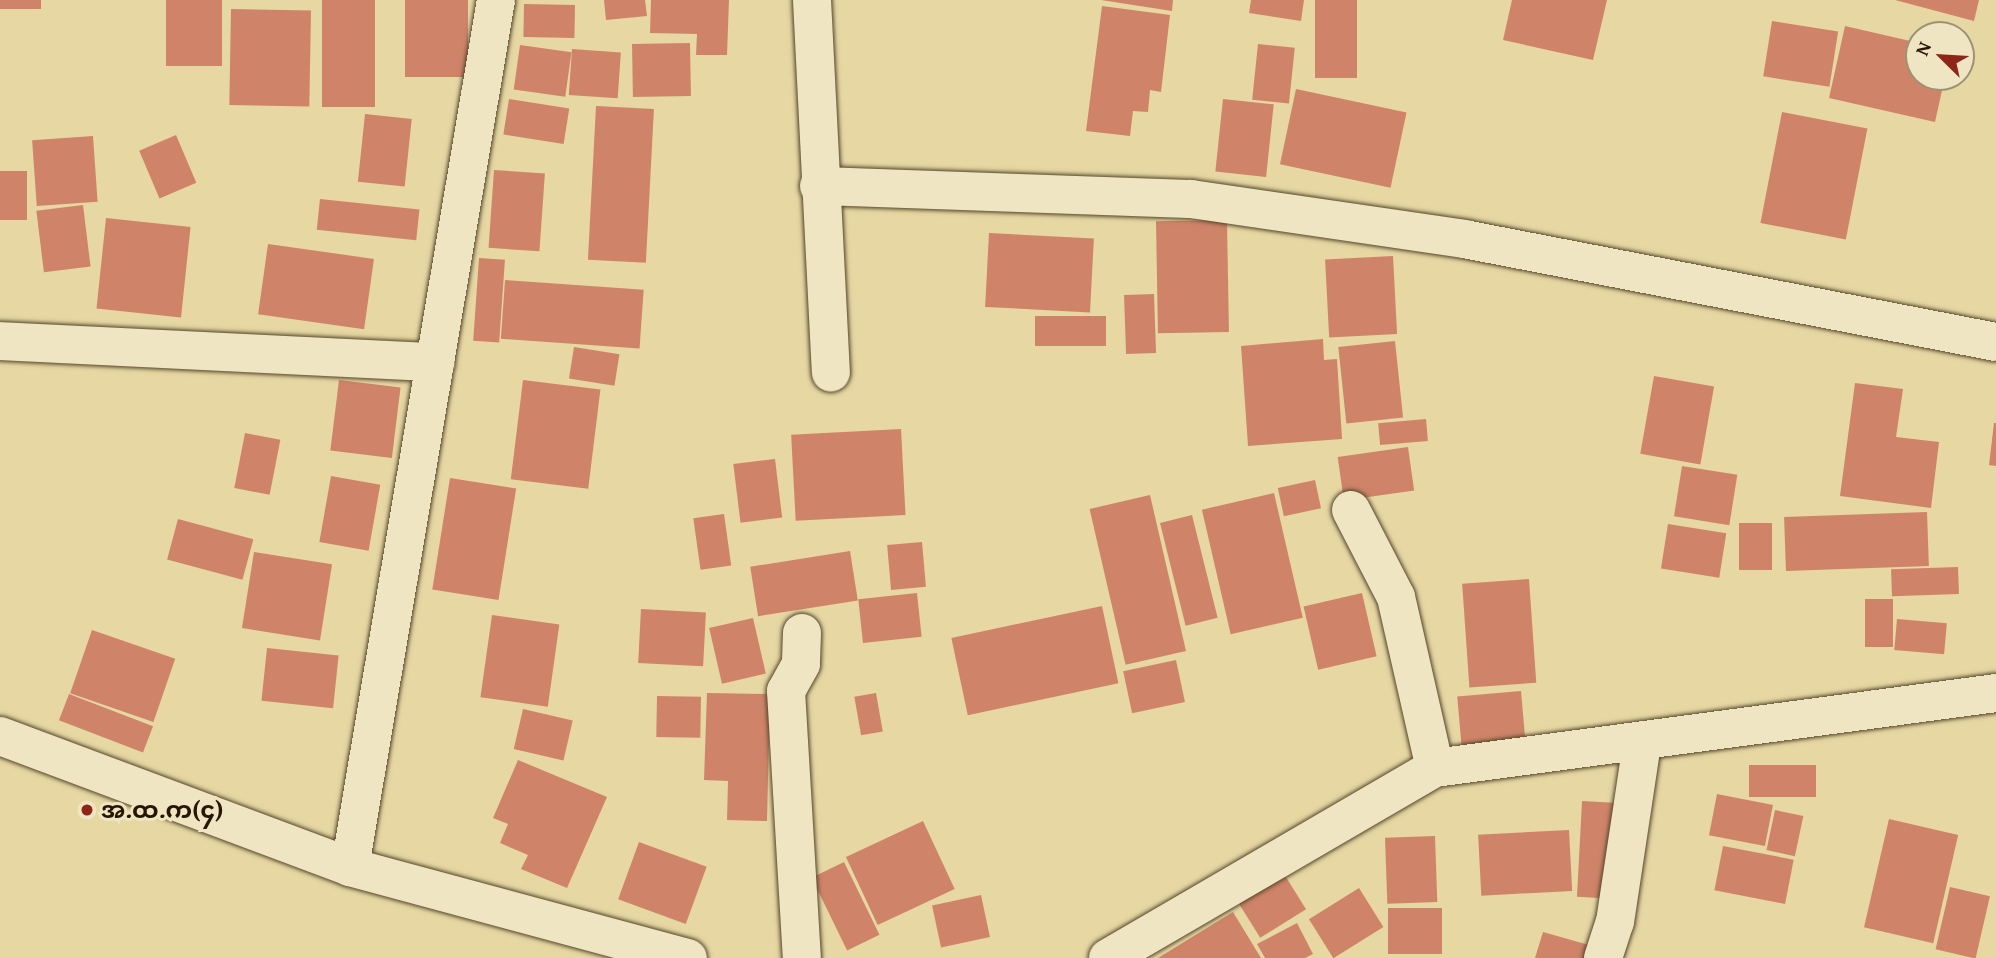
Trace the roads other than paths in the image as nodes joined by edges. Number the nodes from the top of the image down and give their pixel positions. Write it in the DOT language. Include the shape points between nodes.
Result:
graph roads {
  1 [pos="496,0"];
  2 [pos="812,0"];
  3 [pos="819,186"];
  4 [pos="0,341"];
  5 [pos="1996,342"];
  6 [pos="435,362"];
  7 [pos="831,373"];
  8 [pos="1351,510"];
  9 [pos="802,633"];
  10 [pos="1996,693"];
  11 [pos="0,736"];
  12 [pos="1642,744"];
  13 [pos="1435,768"];
  14 [pos="350,867"];
  15 [pos="688,958"];
  16 [pos="802,958"];
  17 [pos="1108,958"];
  18 [pos="1603,958"];
  1 -- 6 [label="street"];
  2 -- 3 [label="street"];
  3 -- 5 [label="street" via="1191,199 1464,239"];
  3 -- 7 [label="street"];
  4 -- 6 [label="street"];
  6 -- 14 [label="street"];
  8 -- 13 [label="street" via="1396,597"];
  9 -- 16 [label="street" via="801,664 786,691"];
  10 -- 12 [label="street"];
  11 -- 14 [label="street"];
  12 -- 13 [label="street"];
  12 -- 18 [label="street" via="1615,922"];
  13 -- 17 [label="street"];
  14 -- 15 [label="street"];
}
